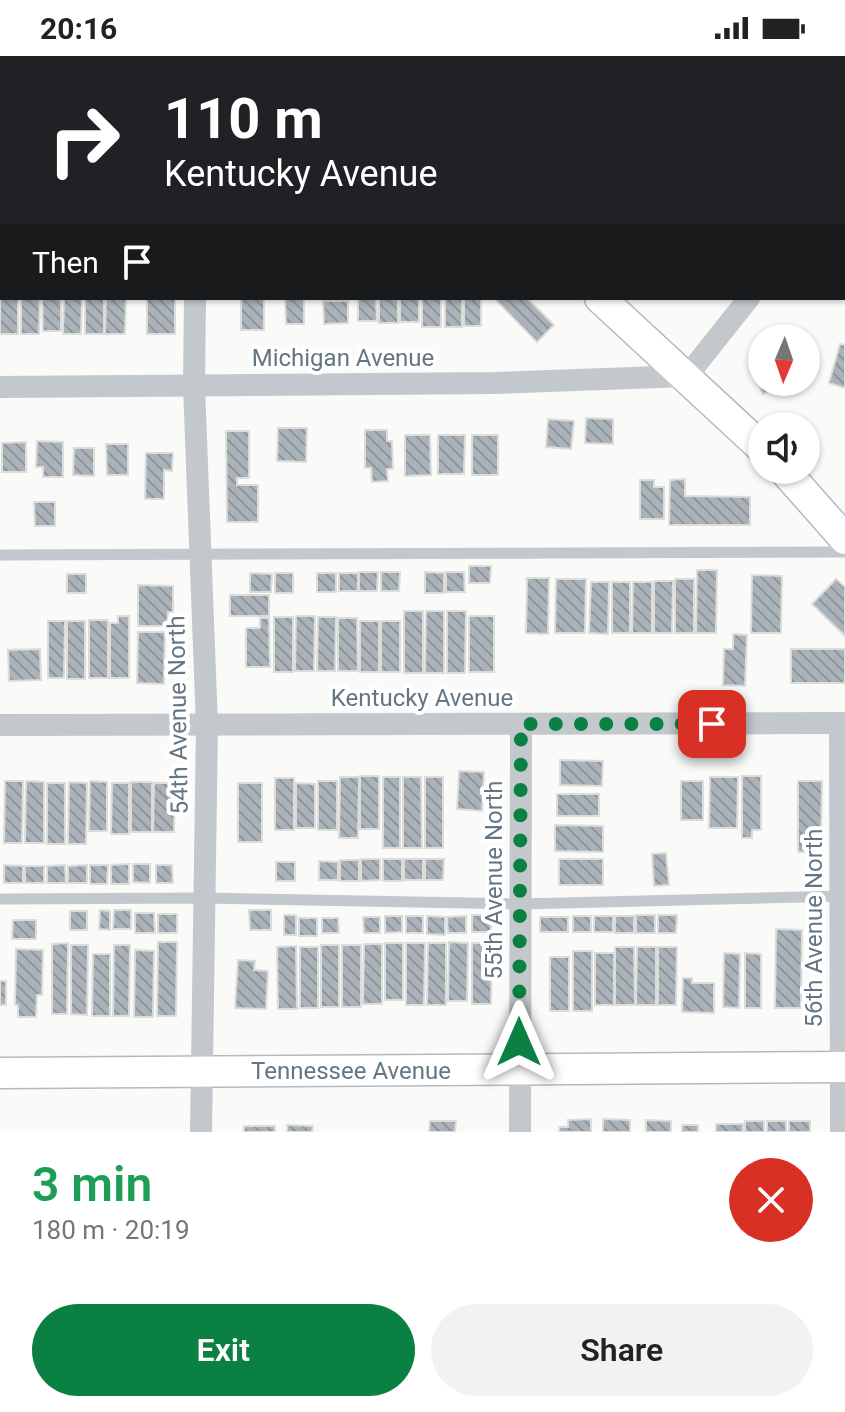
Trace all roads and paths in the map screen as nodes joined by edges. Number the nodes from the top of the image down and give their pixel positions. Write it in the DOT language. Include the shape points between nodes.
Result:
graph roads {
  1 [pos="195,300"];
  2 [pos="602,300"];
  3 [pos="747,300"];
  4 [pos="687,376"];
  5 [pos="194,386"];
  6 [pos="0,387"];
  7 [pos="748,435"];
  8 [pos="796,484"];
  9 [pos="845,539"];
  10 [pos="845,552"];
  11 [pos="0,555"];
  12 [pos="200,555"];
  13 [pos="521,724"];
  14 [pos="842,724"];
  15 [pos="0,725"];
  16 [pos="207,725"];
  17 [pos="843,896"];
  18 [pos="204,898"];
  19 [pos="0,899"];
  20 [pos="520,904"];
  21 [pos="843,1067"];
  22 [pos="519,1070"];
  23 [pos="201,1072"];
  24 [pos="0,1073"];
  25 [pos="201,1132"];
  26 [pos="520,1132"];
  27 [pos="841,1132"];
  1 -- 5 [label="street, 54th Avenue North"];
  2 -- 4 [label="street"];
  3 -- 4 [label="street"];
  4 -- 5 [label="street, Michigan Avenue"];
  4 -- 7 [label="street"];
  5 -- 6 [label="street, Michigan Avenue"];
  5 -- 12 [label="street, 54th Avenue North"];
  8 -- 9 [label="street"];
  10 -- 12 [label="lane"];
  11 -- 12 [label="lane"];
  12 -- 16 [label="street, 54th Avenue North"];
  13 -- 14 [label="street, Kentucky Avenue"];
  13 -- 16 [label="street, Kentucky Avenue"];
  13 -- 20 [label="street, 55th Avenue North"];
  14 -- 17 [label="street, 56th Avenue North"];
  15 -- 16 [label="street, Kentucky Avenue"];
  16 -- 18 [label="street, 54th Avenue North"];
  17 -- 20 [label="lane"];
  17 -- 21 [label="street, 56th Avenue North"];
  18 -- 19 [label="lane"];
  18 -- 20 [label="lane"];
  18 -- 23 [label="street, 54th Avenue North"];
  20 -- 22 [label="street, 55th Avenue North"];
  21 -- 22 [label="street, Tennessee Avenue"];
  21 -- 27 [label="street, 56th Avenue North"];
  22 -- 23 [label="street, Tennessee Avenue"];
  22 -- 26 [label="street, 55th Avenue North"];
  23 -- 24 [label="street, Tennessee Avenue"];
  23 -- 25 [label="street, 54th Avenue North"];
}
